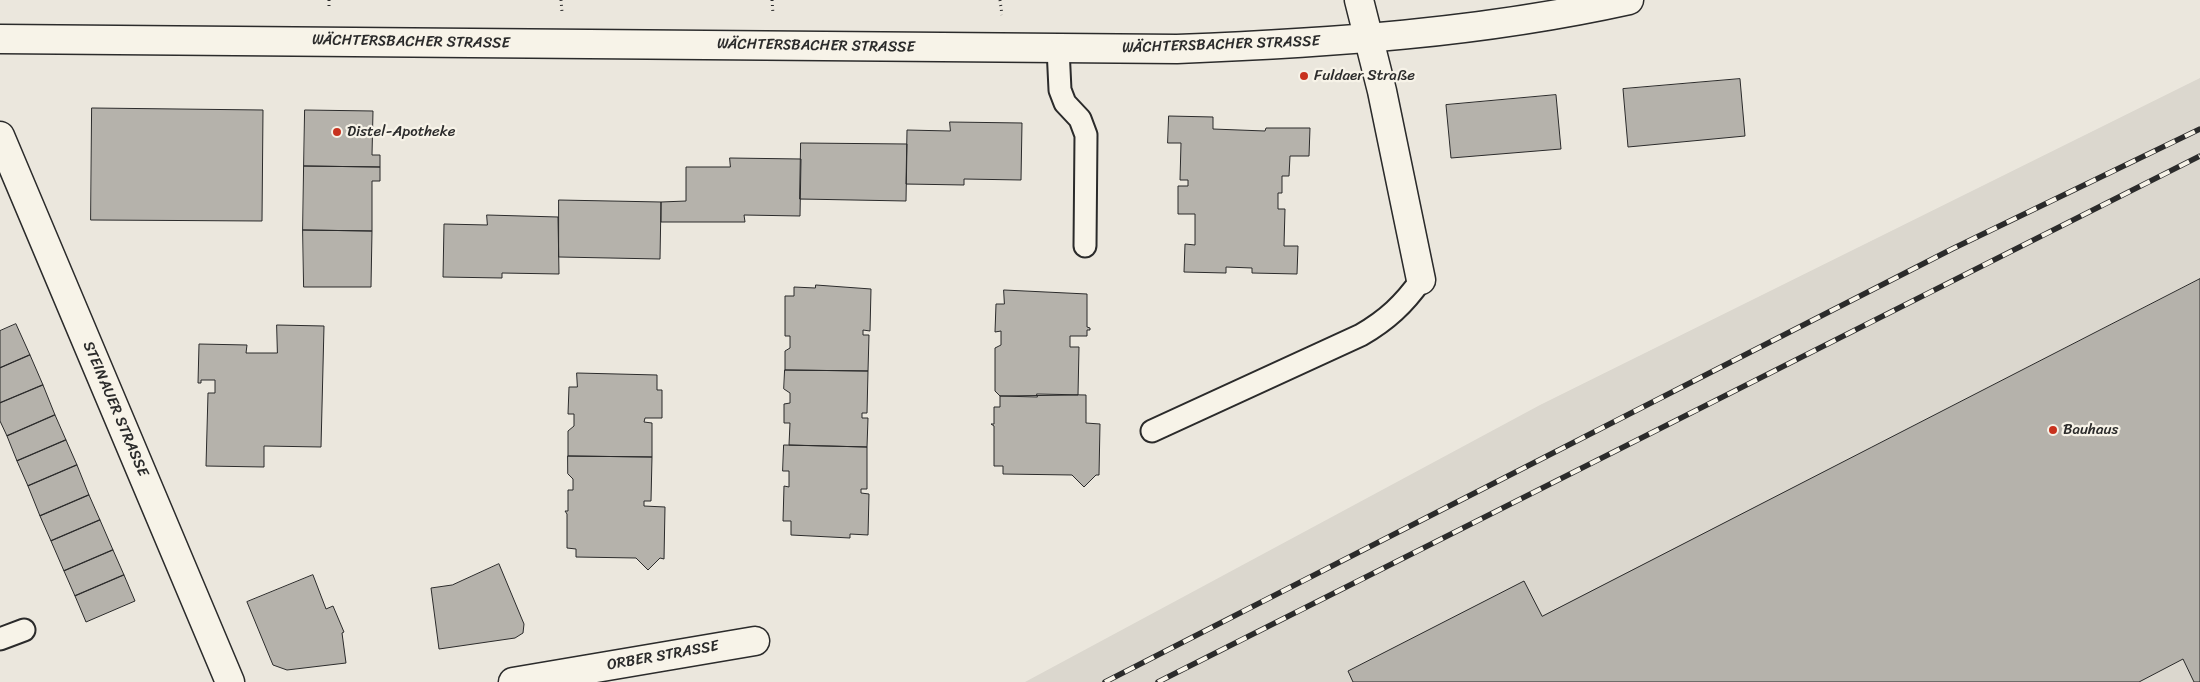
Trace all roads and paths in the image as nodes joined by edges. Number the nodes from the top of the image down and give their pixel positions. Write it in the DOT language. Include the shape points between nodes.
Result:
graph roads {
  1 [pos="1359,0"];
  2 [pos="1629,0"];
  3 [pos="1370,38"];
  4 [pos="0,39"];
  5 [pos="1058,48"];
  6 [pos="0,136"];
  7 [pos="1085,246"];
  8 [pos="1421,280"];
  9 [pos="1152,431"];
  10 [pos="24,630"];
  11 [pos="0,639"];
  12 [pos="755,641"];
  13 [pos="230,682"];
  14 [pos="513,682"];
  1 -- 3 [label="street"];
  2 -- 3 [label="street, WÄCHTERSBACHER STRASSE" via="1520,21"];
  3 -- 5 [label="street, WÄCHTERSBACHER STRASSE" via="1177,50"];
  3 -- 8 [label="street"];
  4 -- 5 [label="street, WÄCHTERSBACHER STRASSE"];
  5 -- 7 [label="lane" via="1060,90 1065,103 1080,119 1086,135"];
  6 -- 13 [label="street, STEINAUER STRASSE"];
  8 -- 9 [label="lane" via="1398,310 1376,326"];
  10 -- 11 [label="lane"];
  12 -- 14 [label="street, ORBER STRASSE"];
}
